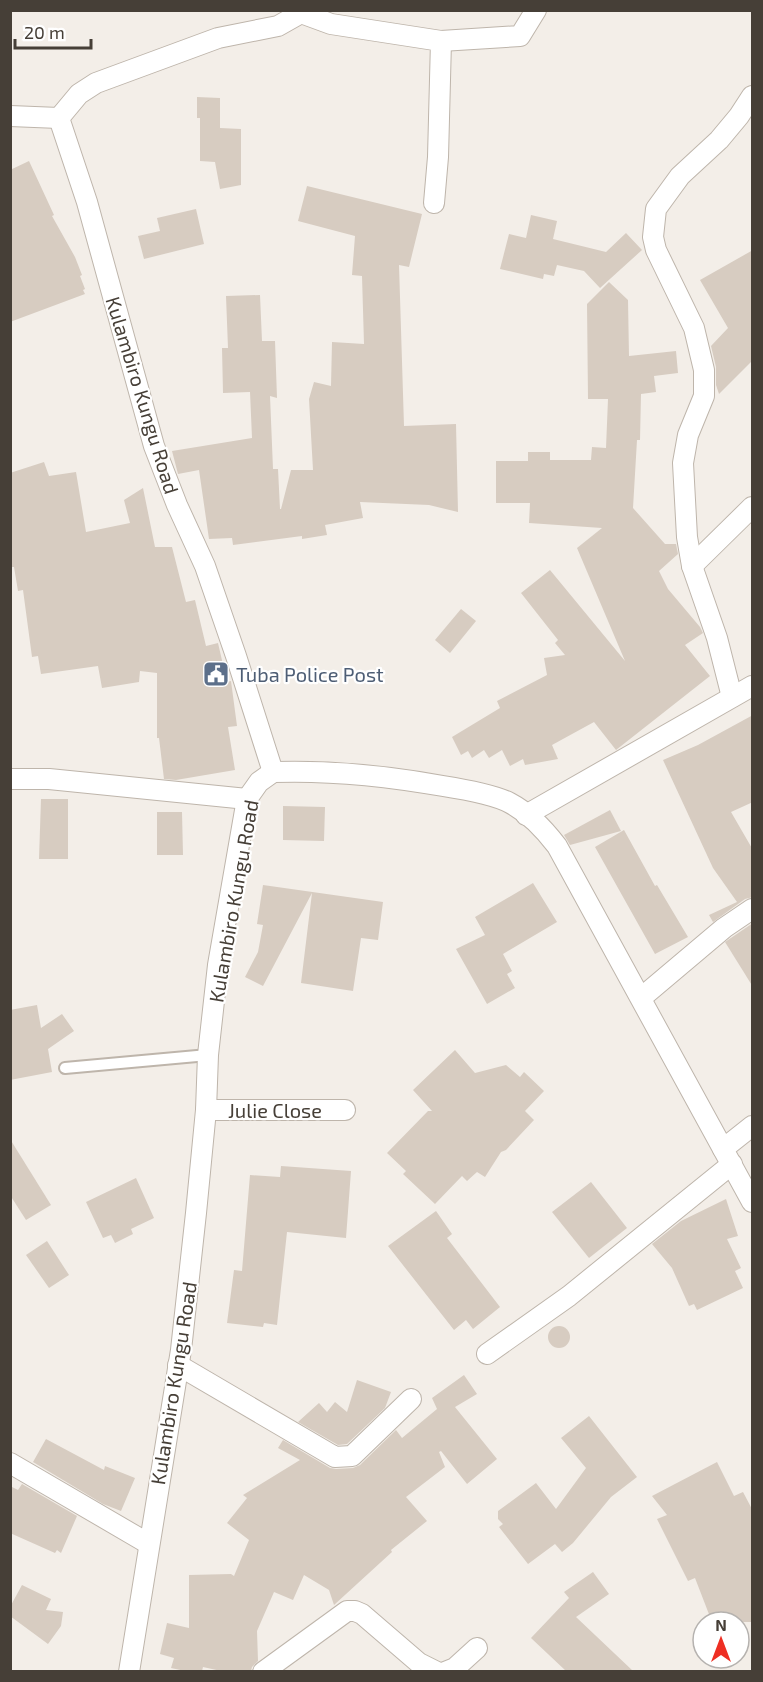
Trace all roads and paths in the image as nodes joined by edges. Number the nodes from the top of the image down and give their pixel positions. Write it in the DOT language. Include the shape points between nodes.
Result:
graph roads {
  1 [pos="536,10"];
  2 [pos="302,12"];
  3 [pos="441,41"];
  4 [pos="753,96"];
  5 [pos="10,116"];
  6 [pos="59,118"];
  7 [pos="746,118"];
  8 [pos="434,204"];
  9 [pos="753,507"];
  10 [pos="692,566"];
  11 [pos="753,686"];
  12 [pos="732,697"];
  13 [pos="273,772"];
  14 [pos="10,779"];
  15 [pos="247,799"];
  16 [pos="526,815"];
  17 [pos="753,909"];
  18 [pos="640,998"];
  19 [pos="208,1055"];
  20 [pos="65,1068"];
  21 [pos="206,1110"];
  22 [pos="345,1110"];
  23 [pos="753,1126"];
  24 [pos="727,1157"];
  25 [pos="753,1202"];
  26 [pos="487,1354"];
  27 [pos="178,1365"];
  28 [pos="411,1399"];
  29 [pos="10,1462"];
  30 [pos="149,1544"];
  31 [pos="477,1648"];
  32 [pos="129,1671"];
  33 [pos="263,1671"];
  34 [pos="437,1671"];
  35 [pos="445,1671"];
  1 -- 3 [label="street" via="520,36"];
  2 -- 3 [label="street" via="331,24"];
  2 -- 6 [label="street" via="278,26 218,38 96,83 79,94"];
  3 -- 8 [label="street"];
  4 -- 7 [label="street"];
  5 -- 6 [label="street"];
  6 -- 13 [label="street, Kulambiro Kungu Road" via="87,202 154,446 205,566"];
  7 -- 10 [label="street" via="680,176 656,209 653,224 656,250 694,328 704,370 704,396 688,435 683,463"];
  9 -- 10 [label="street"];
  10 -- 12 [label="street"];
  11 -- 12 [label="street"];
  12 -- 16 [label="street"];
  13 -- 15 [label="street, Kulambiro Kungu Road" via="259,782"];
  13 -- 16 [label="street" via="395,778 470,790 510,803"];
  14 -- 15 [label="street" via="49,778"];
  15 -- 19 [label="street, Kulambiro Kungu Road" via="218,965"];
  16 -- 18 [label="street" via="557,846"];
  17 -- 18 [label="street" via="724,928"];
  18 -- 24 [label="street"];
  19 -- 20 [label="lane"];
  19 -- 21 [label="street, Kulambiro Kungu Road"];
  21 -- 22 [label="street, Julie Close"];
  21 -- 27 [label="street, Kulambiro Kungu Road"];
  23 -- 24 [label="street"];
  24 -- 25 [label="street"];
  24 -- 26 [label="street" via="569,1296"];
  27 -- 28 [label="street" via="335,1457 352,1456"];
  27 -- 30 [label="street, Kulambiro Kungu Road"];
  29 -- 30 [label="street"];
  30 -- 32 [label="street, Kulambiro Kungu Road"];
  31 -- 35 [label="street" via="455,1668"];
  33 -- 34 [label="street" via="347,1611 362,1614 419,1663"];
}
